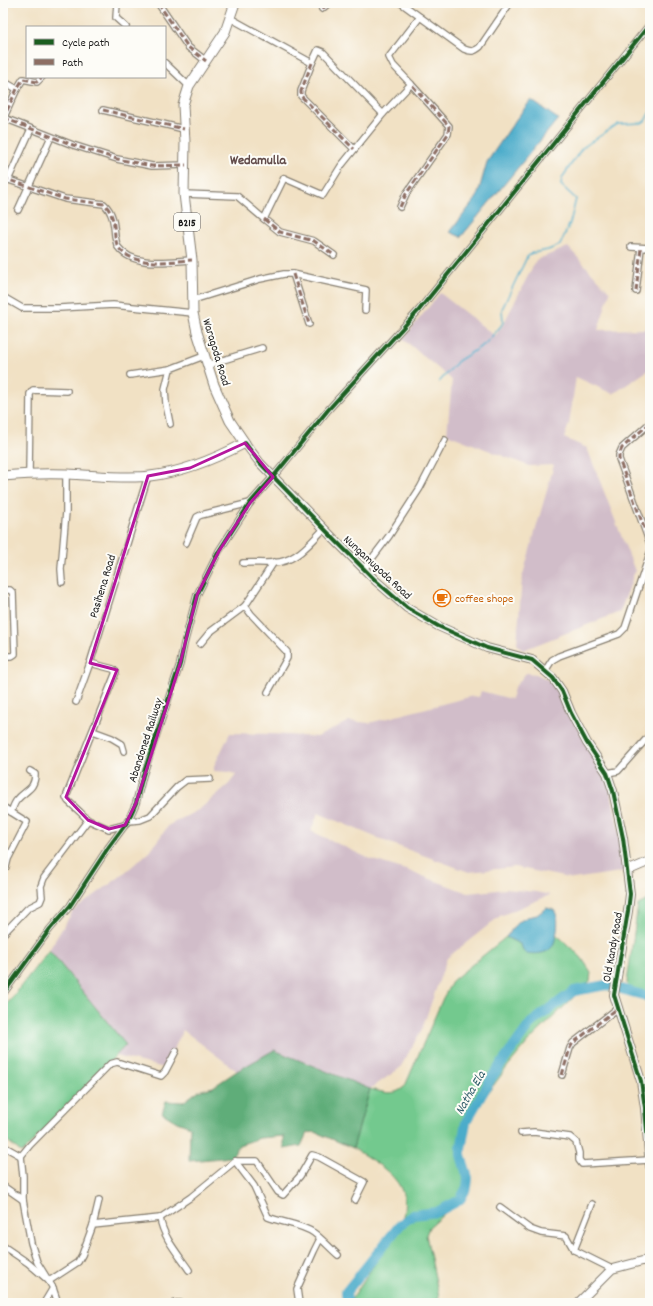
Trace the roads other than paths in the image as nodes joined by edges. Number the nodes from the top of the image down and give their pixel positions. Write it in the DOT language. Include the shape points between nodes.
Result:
graph roads {
  1 [pos="117,3"];
  2 [pos="158,3"];
  3 [pos="235,3"];
  4 [pos="329,3"];
  5 [pos="401,3"];
  6 [pos="510,3"];
  7 [pos="322,9"];
  8 [pos="420,16"];
  9 [pos="230,18"];
  10 [pos="650,24"];
  11 [pos="125,26"];
  12 [pos="206,61"];
  13 [pos="312,63"];
  14 [pos="166,64"];
  15 [pos="41,78"];
  16 [pos="3,80"];
  17 [pos="411,84"];
  18 [pos="189,86"];
  19 [pos="17,89"];
  20 [pos="103,110"];
  21 [pos="383,114"];
  22 [pos="3,119"];
  23 [pos="31,129"];
  24 [pos="184,129"];
  25 [pos="51,137"];
  26 [pos="354,149"];
  27 [pos="186,164"];
  28 [pos="6,179"];
  29 [pos="28,187"];
  30 [pos="184,194"];
  31 [pos="400,207"];
  32 [pos="18,210"];
  33 [pos="264,219"];
  34 [pos="631,247"];
  35 [pos="641,248"];
  36 [pos="650,248"];
  37 [pos="334,255"];
  38 [pos="192,260"];
  39 [pos="292,274"];
  40 [pos="636,291"];
  41 [pos="3,297"];
  42 [pos="193,300"];
  43 [pos="365,310"];
  44 [pos="193,313"];
  45 [pos="309,324"];
  46 [pos="262,348"];
  47 [pos="206,361"];
  48 [pos="170,369"];
  49 [pos="130,375"];
  50 [pos="67,391"];
  51 [pos="650,423"];
  52 [pos="170,424"];
  53 [pos="445,440"];
  54 [pos="245,444"];
  55 [pos="30,474"];
  56 [pos="66,474"];
  57 [pos="3,476"];
  58 [pos="148,476"];
  59 [pos="273,477"];
  60 [pos="250,503"];
  61 [pos="324,529"];
  62 [pos="186,543"];
  63 [pos="650,544"];
  64 [pos="650,553"];
  65 [pos="274,562"];
  66 [pos="243,563"];
  67 [pos="364,569"];
  68 [pos="62,582"];
  69 [pos="3,590"];
  70 [pos="245,606"];
  71 [pos="200,644"];
  72 [pos="3,656"];
  73 [pos="90,663"];
  74 [pos="545,671"];
  75 [pos="268,692"];
  76 [pos="76,702"];
  77 [pos="94,731"];
  78 [pos="650,738"];
  79 [pos="124,751"];
  80 [pos="30,771"];
  81 [pos="607,773"];
  82 [pos="210,779"];
  83 [pos="3,807"];
  84 [pos="11,812"];
  85 [pos="88,820"];
  86 [pos="127,823"];
  87 [pos="650,861"];
  88 [pos="6,867"];
  89 [pos="627,871"];
  90 [pos="3,934"];
  91 [pos="3,994"];
  92 [pos="618,1008"];
  93 [pos="176,1051"];
  94 [pos="562,1075"];
  95 [pos="648,1107"];
  96 [pos="521,1133"];
  97 [pos="3,1146"];
  98 [pos="21,1156"];
  99 [pos="235,1161"];
  100 [pos="650,1163"];
  101 [pos="3,1186"];
  102 [pos="23,1200"];
  103 [pos="99,1200"];
  104 [pos="355,1200"];
  105 [pos="592,1204"];
  106 [pos="500,1207"];
  107 [pos="160,1218"];
  108 [pos="93,1225"];
  109 [pos="320,1239"];
  110 [pos="3,1246"];
  111 [pos="574,1250"];
  112 [pos="338,1255"];
  113 [pos="650,1259"];
  114 [pos="612,1269"];
  115 [pos="189,1270"];
  116 [pos="49,1281"];
  117 [pos="53,1288"];
  118 [pos="44,1303"];
  119 [pos="58,1303"];
  120 [pos="175,1303"];
  121 [pos="180,1303"];
  122 [pos="299,1303"];
  123 [pos="578,1303"];
  1 -- 11 [label="street" via="116,18"];
  2 -- 12 [label="street" via="188,47"];
  3 -- 9 [label="main road, Waragoda Road / B215"];
  4 -- 7 [label="street"];
  5 -- 8 [label="street"];
  6 -- 8 [label="street" via="480,47 471,52"];
  8 -- 17 [label="street" via="389,57"];
  9 -- 12 [label="main road, Waragoda Road / B215" via="225,32"];
  9 -- 13 [label="street"];
  10 -- 59 [label="street, Abandoned Railway" via="419,310 328,410"];
  12 -- 18 [label="main road, Waragoda Road / B215"];
  13 -- 21 [label="street" via="318,50 323,52"];
  13 -- 26 [label="street" via="301,96"];
  14 -- 18 [label="street"];
  15 -- 19 [label="street" via="37,82 23,80"];
  16 -- 19 [label="street"];
  17 -- 21 [label="street"];
  17 -- 31 [label="street" via="449,126 448,134 436,154 406,194"];
  18 -- 24 [label="main road, Waragoda Road / B215" via="183,105"];
  19 -- 22 [label="street"];
  20 -- 24 [label="street"];
  21 -- 26 [label="street"];
  22 -- 23 [label="street"];
  23 -- 25 [label="street"];
  23 -- 28 [label="street"];
  24 -- 27 [label="main road, Waragoda Road / B215"];
  25 -- 27 [label="street" via="117,159 152,166"];
  25 -- 29 [label="street"];
  26 -- 33 [label="street" via="323,195 284,178"];
  27 -- 30 [label="main road, Waragoda Road / B215"];
  28 -- 29 [label="street"];
  29 -- 32 [label="street"];
  29 -- 38 [label="street" via="65,199 104,204 112,218 117,246 136,260"];
  30 -- 33 [label="street" via="237,196"];
  30 -- 38 [label="main road, Waragoda Road / B215"];
  33 -- 37 [label="street" via="280,232 314,241"];
  34 -- 35 [label="street"];
  35 -- 36 [label="street"];
  35 -- 40 [label="street"];
  38 -- 42 [label="main road, Waragoda Road / B215"];
  39 -- 42 [label="street" via="260,279"];
  39 -- 43 [label="street" via="366,290"];
  39 -- 45 [label="street"];
  41 -- 44 [label="street" via="22,308 113,305"];
  42 -- 44 [label="main road, Waragoda Road / B215"];
  44 -- 47 [label="main road, Waragoda Road / B215"];
  46 -- 47 [label="street"];
  47 -- 48 [label="street"];
  47 -- 54 [label="main road, Waragoda Road / B215" via="230,421"];
  48 -- 49 [label="street"];
  48 -- 52 [label="street" via="165,389"];
  50 -- 55 [label="street" via="31,391"];
  51 -- 63 [label="street" via="622,448 619,459"];
  53 -- 67 [label="street" via="420,488"];
  54 -- 58 [label="main road" via="190,468"];
  54 -- 59 [label="street, Nungamugoda Road"];
  55 -- 56 [label="main road"];
  55 -- 57 [label="main road"];
  56 -- 58 [label="main road"];
  56 -- 68 [label="street"];
  58 -- 73 [label="street, Pasihena Road"];
  59 -- 60 [label="street, Abandoned Railway"];
  59 -- 61 [label="street, Nungamugoda Road"];
  60 -- 62 [label="street" via="197,517"];
  60 -- 86 [label="street, Abandoned Railway" via="219,551 197,595 180,664 136,803"];
  61 -- 65 [label="street" via="291,559"];
  61 -- 67 [label="street, Nungamugoda Road"];
  64 -- 74 [label="street" via="625,628 619,634 559,656 552,660"];
  65 -- 66 [label="street"];
  65 -- 70 [label="street"];
  67 -- 74 [label="street, Nungamugoda Road" via="407,608 438,626 488,648 532,660"];
  69 -- 72 [label="street" via="10,590 13,593 15,654"];
  70 -- 71 [label="street" via="210,632"];
  70 -- 75 [label="street" via="287,652 287,658"];
  73 -- 76 [label="street, Pasihena Road"];
  73 -- 77 [label="street" via="116,672"];
  74 -- 81 [label="street, Nungamugoda Road" via="562,691 587,743"];
  77 -- 79 [label="street" via="122,744"];
  77 -- 85 [label="street" via="66,797"];
  78 -- 81 [label="street" via="648,737 618,771"];
  80 -- 84 [label="street" via="35,774 35,780 29,791 17,800"];
  81 -- 89 [label="street, Nungamugoda Road" via="623,838"];
  82 -- 86 [label="street" via="186,780 150,816"];
  83 -- 84 [label="street"];
  84 -- 88 [label="street" via="27,822"];
  85 -- 86 [label="street" via="109,829"];
  85 -- 90 [label="street" via="44,878 40,902 28,908"];
  86 -- 91 [label="street, Abandoned Railway" via="70,906"];
  87 -- 89 [label="street"];
  89 -- 92 [label="street, Old Kandy Road" via="630,894 614,995"];
  92 -- 94 [label="street" via="572,1043"];
  92 -- 95 [label="street, Old Kandy Road"];
  93 -- 98 [label="street" via="161,1076 117,1062 110,1064"];
  95 -- 100 [label="street, Old Kandy Road"];
  96 -- 100 [label="street" via="534,1132 570,1137 576,1142 582,1164"];
  97 -- 98 [label="street"];
  98 -- 102 [label="street"];
  99 -- 104 [label="street" via="257,1161 278,1192 283,1195 300,1176 312,1154 364,1182"];
  99 -- 107 [label="street" via="191,1197"];
  99 -- 109 [label="street" via="254,1186 268,1217 313,1232"];
  101 -- 102 [label="street"];
  102 -- 116 [label="street" via="37,1262"];
  103 -- 108 [label="street"];
  105 -- 111 [label="street"];
  106 -- 111 [label="street" via="530,1229 566,1236"];
  107 -- 108 [label="street"];
  107 -- 115 [label="street" via="161,1226"];
  108 -- 116 [label="street" via="78,1262"];
  109 -- 112 [label="street"];
  109 -- 122 [label="street" via="297,1289"];
  110 -- 116 [label="street"];
  111 -- 114 [label="street"];
  113 -- 114 [label="street"];
  114 -- 123 [label="street"];
  116 -- 117 [label="street"];
  117 -- 118 [label="street"];
  117 -- 119 [label="street"];
  120 -- 121 [label="street"];
}
